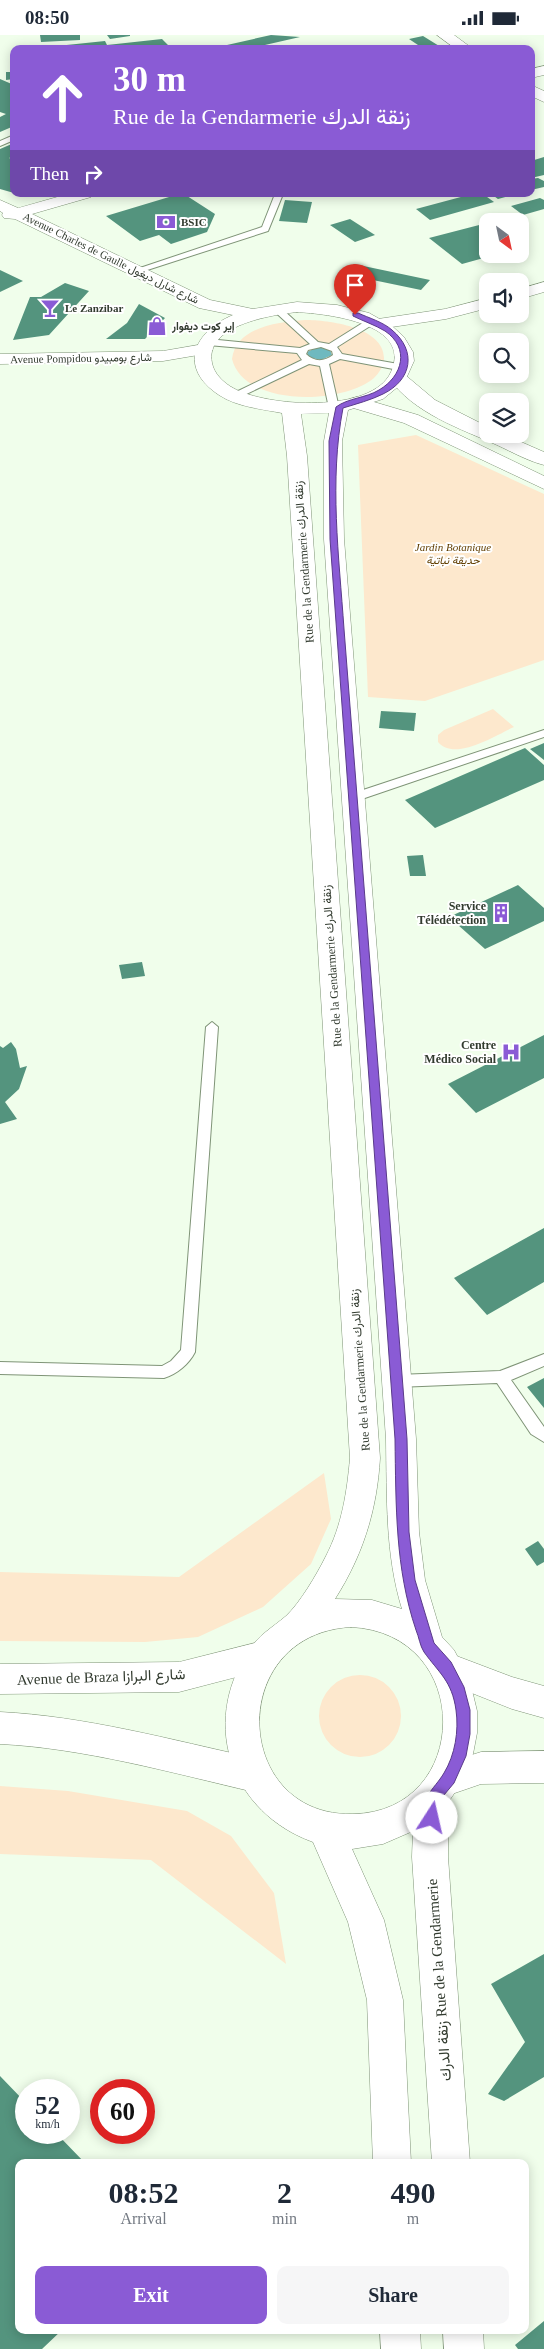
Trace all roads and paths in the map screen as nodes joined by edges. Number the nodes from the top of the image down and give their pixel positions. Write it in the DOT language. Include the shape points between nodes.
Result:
graph roads {
  1 [pos="444,35"];
  2 [pos="460,45"];
  3 [pos="74,197"];
  4 [pos="278,197"];
  5 [pos="0,205"];
  6 [pos="17,213"];
  7 [pos="0,218"];
  8 [pos="0,224"];
  9 [pos="135,271"];
  10 [pos="544,287"];
  11 [pos="529,291"];
  12 [pos="479,305"];
  13 [pos="277,309"];
  14 [pos="252,314"];
  15 [pos="446,314"];
  16 [pos="375,322"];
  17 [pos="228,324"];
  18 [pos="400,342"];
  19 [pos="315,344"];
  20 [pos="206,345"];
  21 [pos="332,346"];
  22 [pos="302,351"];
  23 [pos="163,356"];
  24 [pos="338,356"];
  25 [pos="0,359"];
  26 [pos="308,361"];
  27 [pos="324,363"];
  28 [pos="206,372"];
  29 [pos="401,373"];
  30 [pos="235,396"];
  31 [pos="343,406"];
  32 [pos="291,410"];
  33 [pos="479,430"];
  34 [pos="508,443"];
  35 [pos="544,459"];
  36 [pos="544,483"];
  37 [pos="544,733"];
  38 [pos="352,798"];
  39 [pos="212,1027"];
  40 [pos="544,1360"];
  41 [pos="0,1368"];
  42 [pos="501,1377"];
  43 [pos="396,1381"];
  44 [pos="544,1436"];
  45 [pos="298,1626"];
  46 [pos="259,1657"];
  47 [pos="438,1657"];
  48 [pos="0,1679"];
  49 [pos="544,1702"];
  50 [pos="0,1728"];
  51 [pos="544,1767"];
  52 [pos="254,1775"];
  53 [pos="440,1788"];
  54 [pos="324,1826"];
  55 [pos="392,2159"];
  56 [pos="451,2159"];
  57 [pos="400,2334"];
  58 [pos="463,2334"];
  59 [pos="401,2349"];
  60 [pos="464,2349"];
  1 -- 2 [label="main road"];
  3 -- 6 [label="main road"];
  4 -- 9 [label="lane" via="265,229"];
  5 -- 6 [label="main road, Avenue Charles de Gaulle شارع شارل ديغول"];
  6 -- 7 [label="main road"];
  6 -- 9 [label="main road, Avenue Charles de Gaulle شارع شارل ديغول"];
  8 -- 17 [label="main road, Avenue Charles de Gaulle شارع شارل ديغول" via="146,291"];
  9 -- 14 [label="main road, Avenue Charles de Gaulle شارع شارل ديغول" via="205,303"];
  10 -- 11 [label="main road"];
  12 -- 15 [label="main road"];
  13 -- 14 [label="main road"];
  13 -- 16 [label="main road" via="337,310"];
  13 -- 19 [label="lane"];
  14 -- 17 [label="main road"];
  15 -- 16 [label="main road"];
  15 -- 18 [label="main road"];
  16 -- 18 [label="main road"];
  16 -- 21 [label="lane"];
  17 -- 20 [label="main road"];
  18 -- 29 [label="main road" via="406,355"];
  19 -- 21 [label="lane"];
  19 -- 22 [label="lane"];
  20 -- 22 [label="lane"];
  20 -- 23 [label="main road"];
  20 -- 28 [label="main road" via="202,361"];
  21 -- 24 [label="lane" via="339,352"];
  22 -- 26 [label="lane" via="303,358"];
  23 -- 25 [label="main road, Avenue Pompidou شارع بومبيدو"];
  23 -- 28 [label="main road"];
  24 -- 27 [label="lane"];
  24 -- 29 [label="lane"];
  26 -- 27 [label="lane"];
  26 -- 30 [label="lane"];
  27 -- 31 [label="lane"];
  28 -- 30 [label="main road"];
  29 -- 31 [label="main road" via="382,392"];
  29 -- 33 [label="main road" via="410,392"];
  30 -- 32 [label="main road"];
  31 -- 32 [label="main road"];
  31 -- 36 [label="main road" via="411,419"];
  31 -- 38 [label="main road" via="333,441 334,539"];
  32 -- 45 [label="main road, Rue de la Gendarmerie زنقة الدرك" via="297,456 365,1445 364,1484 357,1521 338,1567"];
  34 -- 35 [label="main road"];
  37 -- 38 [label="lane"];
  38 -- 43 [label="main road"];
  39 -- 41 [label="lane" via="188,1352 164,1372"];
  40 -- 42 [label="lane"];
  42 -- 43 [label="lane"];
  42 -- 44 [label="lane"];
  43 -- 47 [label="main road" via="403,1532 409,1580"];
  45 -- 46 [label="main road"];
  45 -- 47 [label="main road" via="325,1618 353,1615 380,1620 406,1630"];
  46 -- 48 [label="main road, Avenue de Braza شارع البرازا" via="179,1677"];
  46 -- 52 [label="main road" via="244,1684 238,1715 241,1746"];
  47 -- 49 [label="main road" via="512,1693"];
  47 -- 53 [label="main road" via="457,1687 463,1710 459,1756"];
  50 -- 52 [label="main road" via="130,1747"];
  51 -- 53 [label="main road" via="481,1768"];
  52 -- 54 [label="main road" via="272,1798 296,1815"];
  53 -- 54 [label="main road" via="410,1815 382,1826 354,1830"];
  53 -- 56 [label="main road, زنقة الدرك Rue de la Gendarmerie" via="430,1857"];
  54 -- 55 [label="main road" via="366,1920 385,1999"];
  57 -- 59 [label="main road"];
  58 -- 60 [label="main road"];
}
